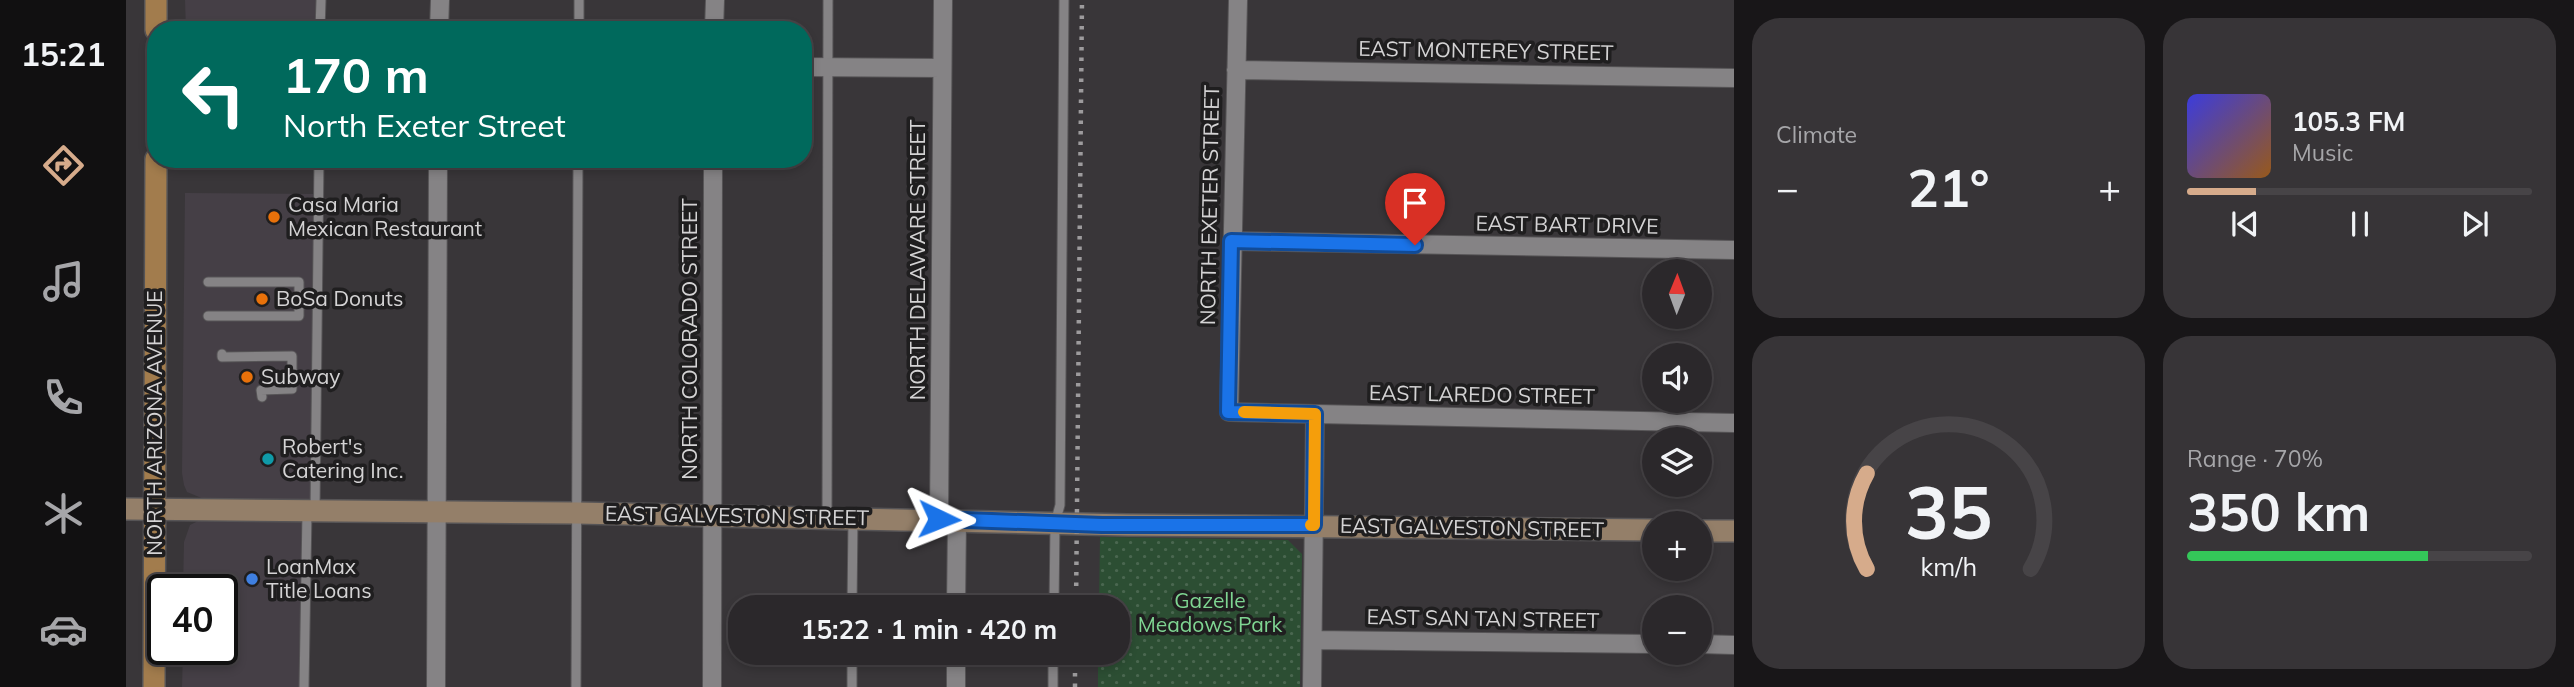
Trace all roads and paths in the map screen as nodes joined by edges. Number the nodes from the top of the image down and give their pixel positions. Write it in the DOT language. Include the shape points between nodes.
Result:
graph roads {
  1 [pos="156,0"];
  2 [pos="321,0"];
  3 [pos="439,0"];
  4 [pos="579,0"];
  5 [pos="715,0"];
  6 [pos="828,0"];
  7 [pos="943,0"];
  8 [pos="1064,0"];
  9 [pos="1238,0"];
  10 [pos="156,21"];
  11 [pos="320,21"];
  12 [pos="439,21"];
  13 [pos="579,21"];
  14 [pos="714,21"];
  15 [pos="812,67"];
  16 [pos="827,68"];
  17 [pos="942,68"];
  18 [pos="1236,71"];
  19 [pos="1734,78"];
  20 [pos="156,168"];
  21 [pos="319,168"];
  22 [pos="439,168"];
  23 [pos="578,168"];
  24 [pos="713,168"];
  25 [pos="1231,241"];
  26 [pos="1734,250"];
  27 [pos="208,282"];
  28 [pos="208,316"];
  29 [pos="222,354"];
  30 [pos="262,397"];
  31 [pos="1228,412"];
  32 [pos="1315,414"];
  33 [pos="1734,423"];
  34 [pos="126,509"];
  35 [pos="156,509"];
  36 [pos="311,512"];
  37 [pos="437,512"];
  38 [pos="577,513"];
  39 [pos="712,516"];
  40 [pos="827,518"];
  41 [pos="853,518"];
  42 [pos="948,520"];
  43 [pos="1055,523"];
  44 [pos="1314,525"];
  45 [pos="1642,530"];
  46 [pos="1712,531"];
  47 [pos="1734,531"];
  48 [pos="852,595"];
  49 [pos="955,595"];
  50 [pos="1054,595"];
  51 [pos="1312,640"];
  52 [pos="1642,644"];
  53 [pos="1712,644"];
  54 [pos="1734,645"];
  55 [pos="852,665"];
  56 [pos="956,665"];
  57 [pos="1053,665"];
  58 [pos="154,687"];
  59 [pos="304,687"];
  60 [pos="436,687"];
  61 [pos="576,687"];
  62 [pos="712,687"];
  63 [pos="852,687"];
  64 [pos="956,687"];
  65 [pos="1053,687"];
  66 [pos="1312,687"];
  1 -- 10 [label="main road"];
  2 -- 11 [label="lane"];
  3 -- 12 [label="street"];
  4 -- 13 [label="lane"];
  5 -- 14 [label="street"];
  6 -- 16 [label="lane"];
  7 -- 17 [label="street, NORTH DELAWARE STREET"];
  8 -- 43 [label="lane" via="1060,505"];
  9 -- 18 [label="street, NORTH EXETER STREET"];
  15 -- 16 [label="street"];
  16 -- 17 [label="street"];
  16 -- 40 [label="lane"];
  17 -- 42 [label="street, NORTH DELAWARE STREET"];
  18 -- 19 [label="street, EAST MONTEREY STREET"];
  18 -- 25 [label="street, NORTH EXETER STREET"];
  20 -- 35 [label="main road, NORTH ARIZONA AVENUE"];
  21 -- 36 [label="lane"];
  22 -- 37 [label="street"];
  23 -- 38 [label="lane"];
  24 -- 39 [label="street, NORTH COLORADO STREET"];
  25 -- 26 [label="street, EAST BART DRIVE"];
  25 -- 31 [label="street, NORTH EXETER STREET"];
  27 -- 28 [label="lane" via="299,282 299,316"];
  29 -- 30 [label="lane" via="292,356 292,390 261,390"];
  31 -- 32 [label="street, EAST LAREDO STREET"];
  32 -- 33 [label="street, EAST LAREDO STREET"];
  32 -- 44 [label="street"];
  34 -- 35 [label="street, EAST GALVESTON STREET"];
  35 -- 36 [label="street, EAST GALVESTON STREET"];
  35 -- 58 [label="main road, NORTH ARIZONA AVENUE"];
  36 -- 37 [label="street, EAST GALVESTON STREET"];
  36 -- 59 [label="lane"];
  37 -- 38 [label="street, EAST GALVESTON STREET"];
  37 -- 60 [label="street"];
  38 -- 39 [label="street, EAST GALVESTON STREET"];
  38 -- 61 [label="lane"];
  39 -- 40 [label="street, EAST GALVESTON STREET"];
  39 -- 62 [label="street, NORTH COLORADO STREET"];
  40 -- 41 [label="street, EAST GALVESTON STREET"];
  41 -- 42 [label="street, EAST GALVESTON STREET"];
  41 -- 48 [label="lane"];
  42 -- 43 [label="street, EAST GALVESTON STREET"];
  42 -- 49 [label="street, NORTH DELAWARE STREET"];
  43 -- 44 [label="street, EAST GALVESTON STREET"];
  43 -- 50 [label="lane"];
  44 -- 45 [label="street, EAST GALVESTON STREET"];
  44 -- 51 [label="street"];
  46 -- 47 [label="street"];
  51 -- 52 [label="street, EAST SAN TAN STREET"];
  51 -- 66 [label="street"];
  53 -- 54 [label="street"];
  55 -- 63 [label="lane"];
  56 -- 64 [label="street"];
  57 -- 65 [label="lane"];
}
